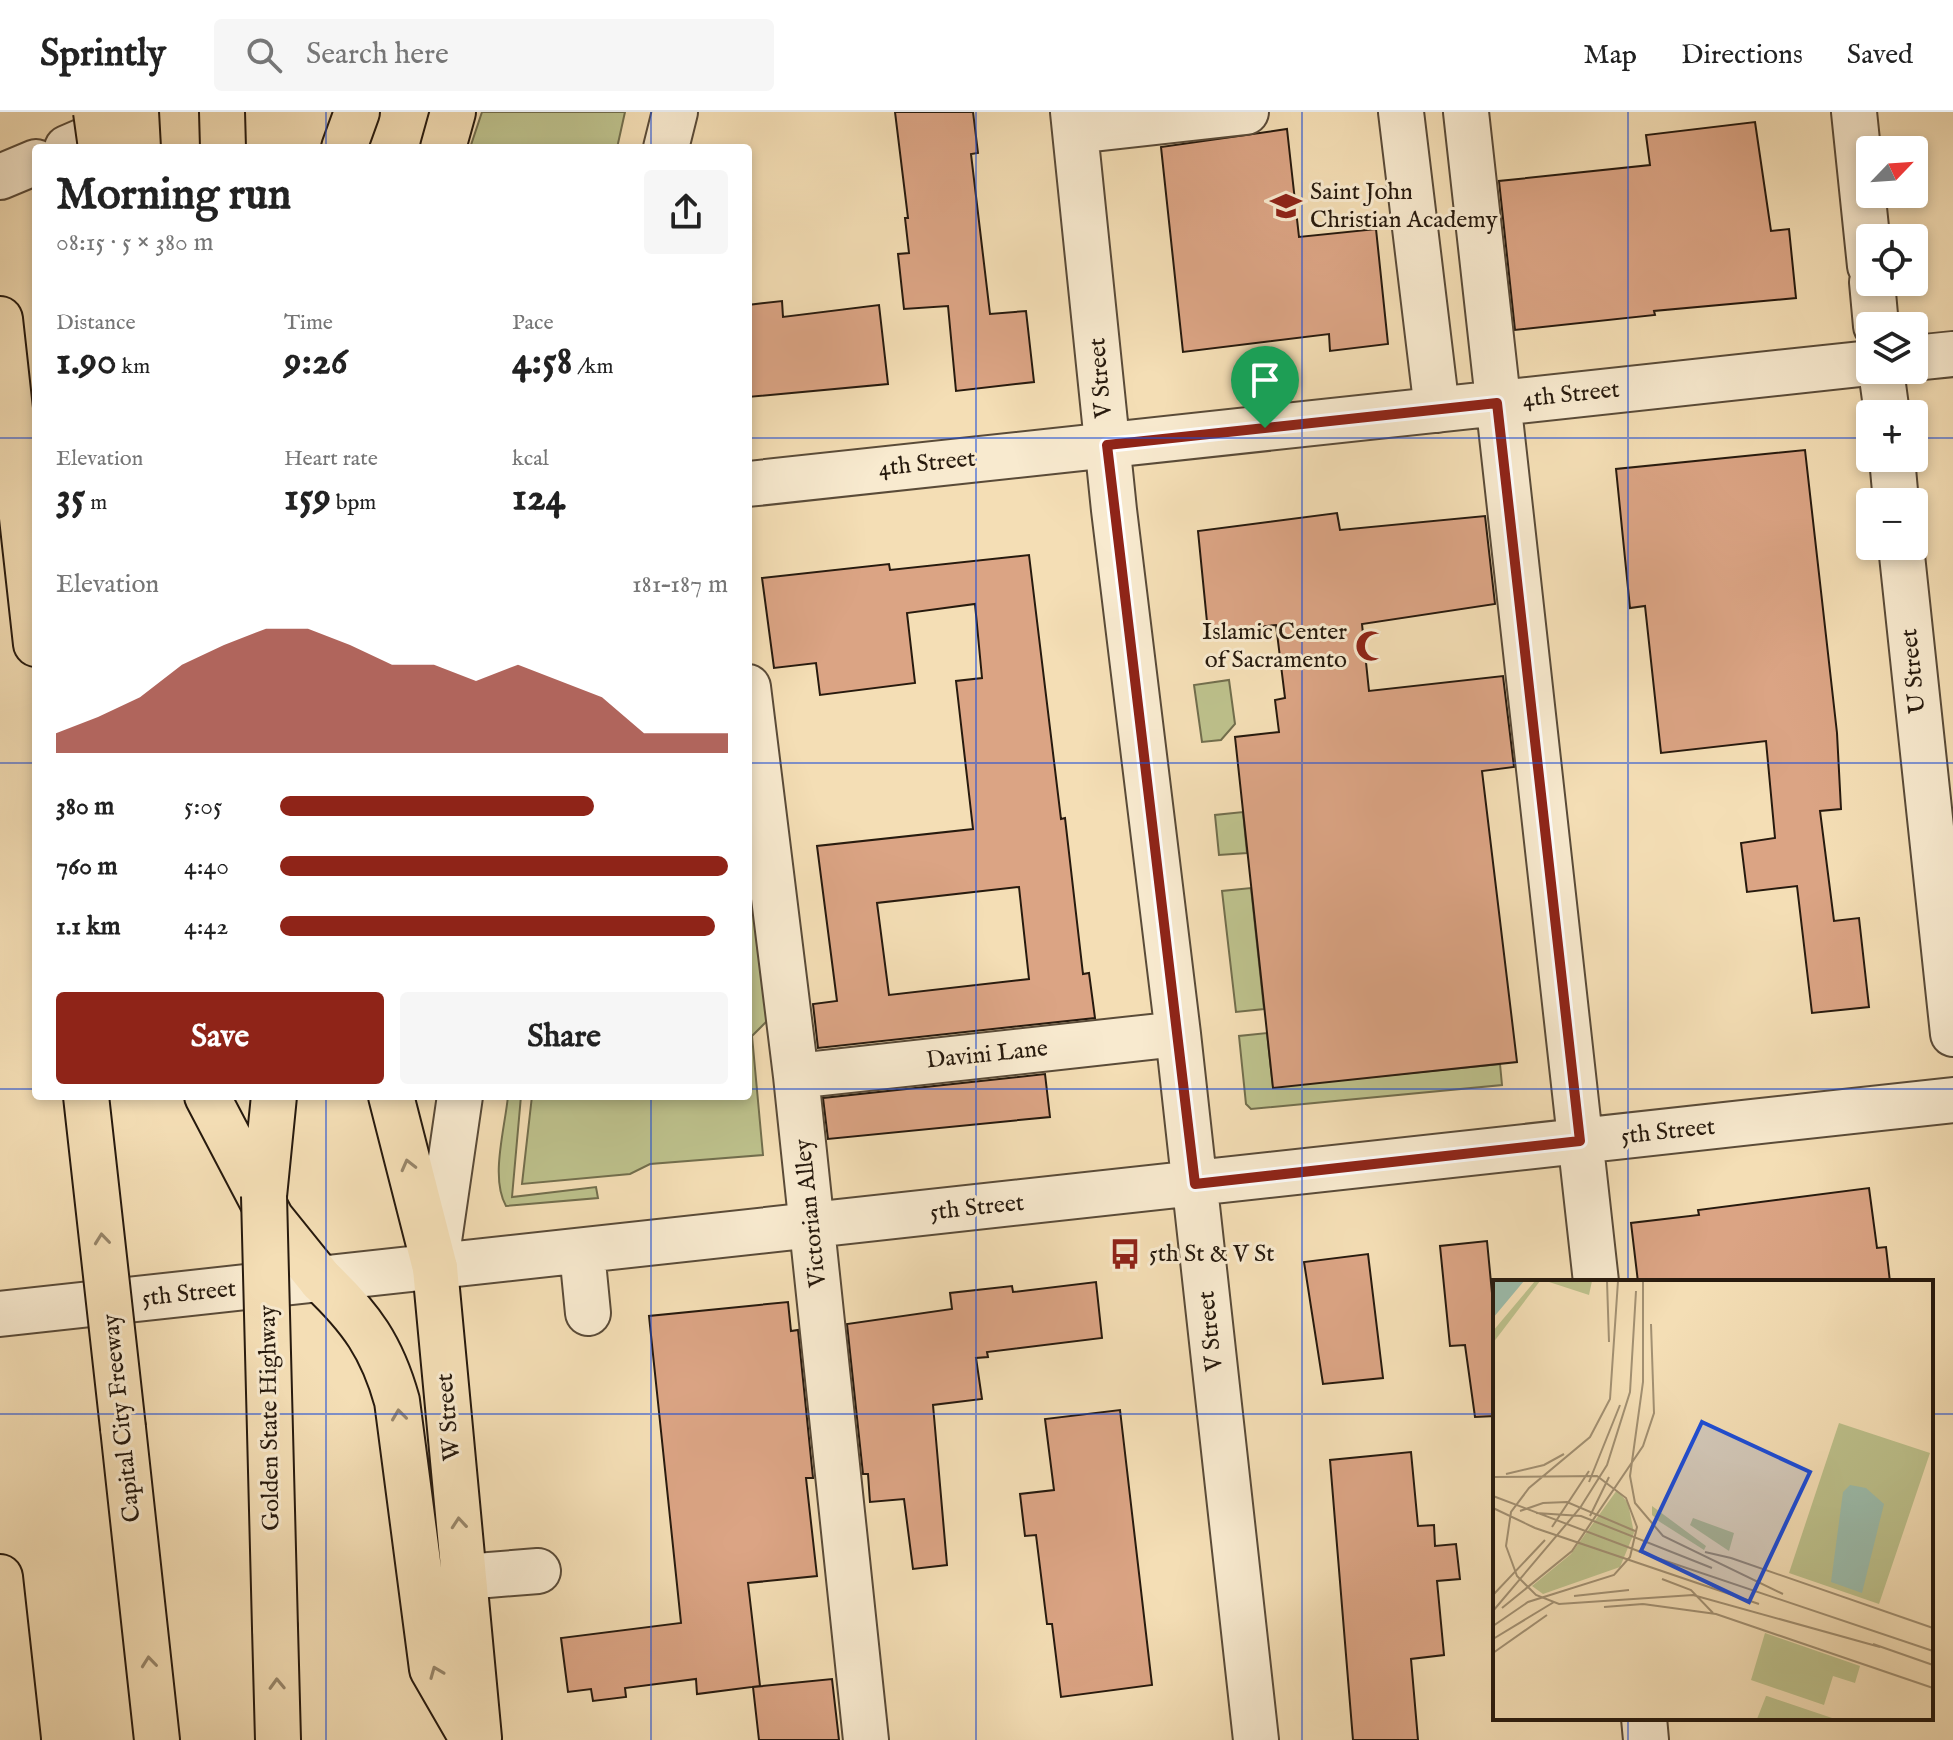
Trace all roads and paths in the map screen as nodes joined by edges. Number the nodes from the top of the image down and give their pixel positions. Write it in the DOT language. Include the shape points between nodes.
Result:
graph roads {
  1 [pos="96,112"];
  2 [pos="136,112"];
  3 [pos="150,112"];
  4 [pos="222,112"];
  5 [pos="357,112"];
  6 [pos="453,112"];
  7 [pos="675,112"];
  8 [pos="1246,112"];
  9 [pos="1401,112"];
  10 [pos="1466,112"];
  11 [pos="1854,112"];
  12 [pos="1074,121"];
  13 [pos="76,144"];
  14 [pos="100,144"];
  15 [pos="138,144"];
  16 [pos="223,144"];
  17 [pos="345,144"];
  18 [pos="444,144"];
  19 [pos="667,144"];
  20 [pos="32,164"];
  21 [pos="0,177"];
  22 [pos="1866,224"];
  23 [pos="0,319"];
  24 [pos="1953,354"];
  25 [pos="1928,357"];
  26 [pos="1856,365"];
  27 [pos="1497,403"];
  28 [pos="1437,410"];
  29 [pos="1107,445"];
  30 [pos="752,484"];
  31 [pos="1902,560"];
  32 [pos="32,608"];
  33 [pos="752,719"];
  34 [pos="1178,1034"];
  35 [pos="1953,1034"];
  36 [pos="796,1076"];
  37 [pos="86,1100"];
  38 [pos="209,1100"];
  39 [pos="256,1100"];
  40 [pos="274,1100"];
  41 [pos="392,1100"];
  42 [pos="459,1100"];
  43 [pos="1953,1100"];
  44 [pos="1580,1141"];
  45 [pos="1195,1184"];
  46 [pos="264,1196"];
  47 [pos="812,1226"];
  48 [pos="582,1252"];
  49 [pos="435,1268"];
  50 [pos="321,1280"];
  51 [pos="1596,1280"];
  52 [pos="588,1313"];
  53 [pos="0,1314"];
  54 [pos="538,1571"];
  55 [pos="0,1577"];
  56 [pos="464,1577"];
  57 [pos="1644,1720"];
  58 [pos="18,1740"];
  59 [pos="157,1740"];
  60 [pos="278,1740"];
  61 [pos="473,1740"];
  62 [pos="480,1740"];
  63 [pos="866,1740"];
  64 [pos="1256,1740"];
  65 [pos="1646,1740"];
  1 -- 14 [label="main road, bridge"];
  2 -- 15 [label="main road, bridge"];
  3 -- 13 [label="street"];
  4 -- 16 [label="main road"];
  5 -- 17 [label="main road"];
  6 -- 18 [label="main road"];
  7 -- 19 [label="street"];
  8 -- 12 [label="street"];
  9 -- 28 [label="street"];
  10 -- 27 [label="street"];
  11 -- 22 [label="street"];
  12 -- 29 [label="street, V Street"];
  20 -- 21 [label="street"];
  23 -- 32 [label="main road"];
  24 -- 25 [label="street"];
  26 -- 27 [label="street, 4th Street"];
  27 -- 28 [label="street, 4th Street"];
  27 -- 44 [label="street"];
  28 -- 29 [label="street, 4th Street"];
  29 -- 30 [label="street, 4th Street"];
  29 -- 34 [label="street, V Street"];
  31 -- 35 [label="street, U Street"];
  33 -- 36 [label="street, Victorian Alley"];
  34 -- 36 [label="street, Davini Lane"];
  34 -- 45 [label="street, V Street"];
  36 -- 47 [label="street, Victorian Alley"];
  59 -- 37 [label="main road, Capital City Freeway, one-way, bridge"];
  38 -- 50 [label="main road" via="271,1218"];
  39 -- 46 [label="main road"];
  40 -- 46 [label="main road, Golden State Highway"];
  49 -- 41 [label="main road, one-way"];
  42 -- 49 [label="street, W Street"];
  43 -- 44 [label="street, 5th Street"];
  44 -- 45 [label="street, 5th Street"];
  44 -- 51 [label="street"];
  45 -- 47 [label="street, 5th Street"];
  45 -- 64 [label="street, V Street"];
  60 -- 46 [label="main road, Golden State Highway, one-way, bridge"];
  47 -- 48 [label="street, 5th Street"];
  47 -- 63 [label="street, Victorian Alley"];
  48 -- 49 [label="street, 5th Street"];
  48 -- 52 [label="street"];
  49 -- 50 [label="street, 5th Street"];
  56 -- 49 [label="main road, W Street, one-way"];
  50 -- 53 [label="street, 5th Street"];
  61 -- 50 [label="main road, one-way" via="432,1669 397,1401 387,1364 368,1331"];
  54 -- 56 [label="street"];
  55 -- 58 [label="main road"];
  56 -- 62 [label="main road, W Street"];
  57 -- 65 [label="street"];
}
